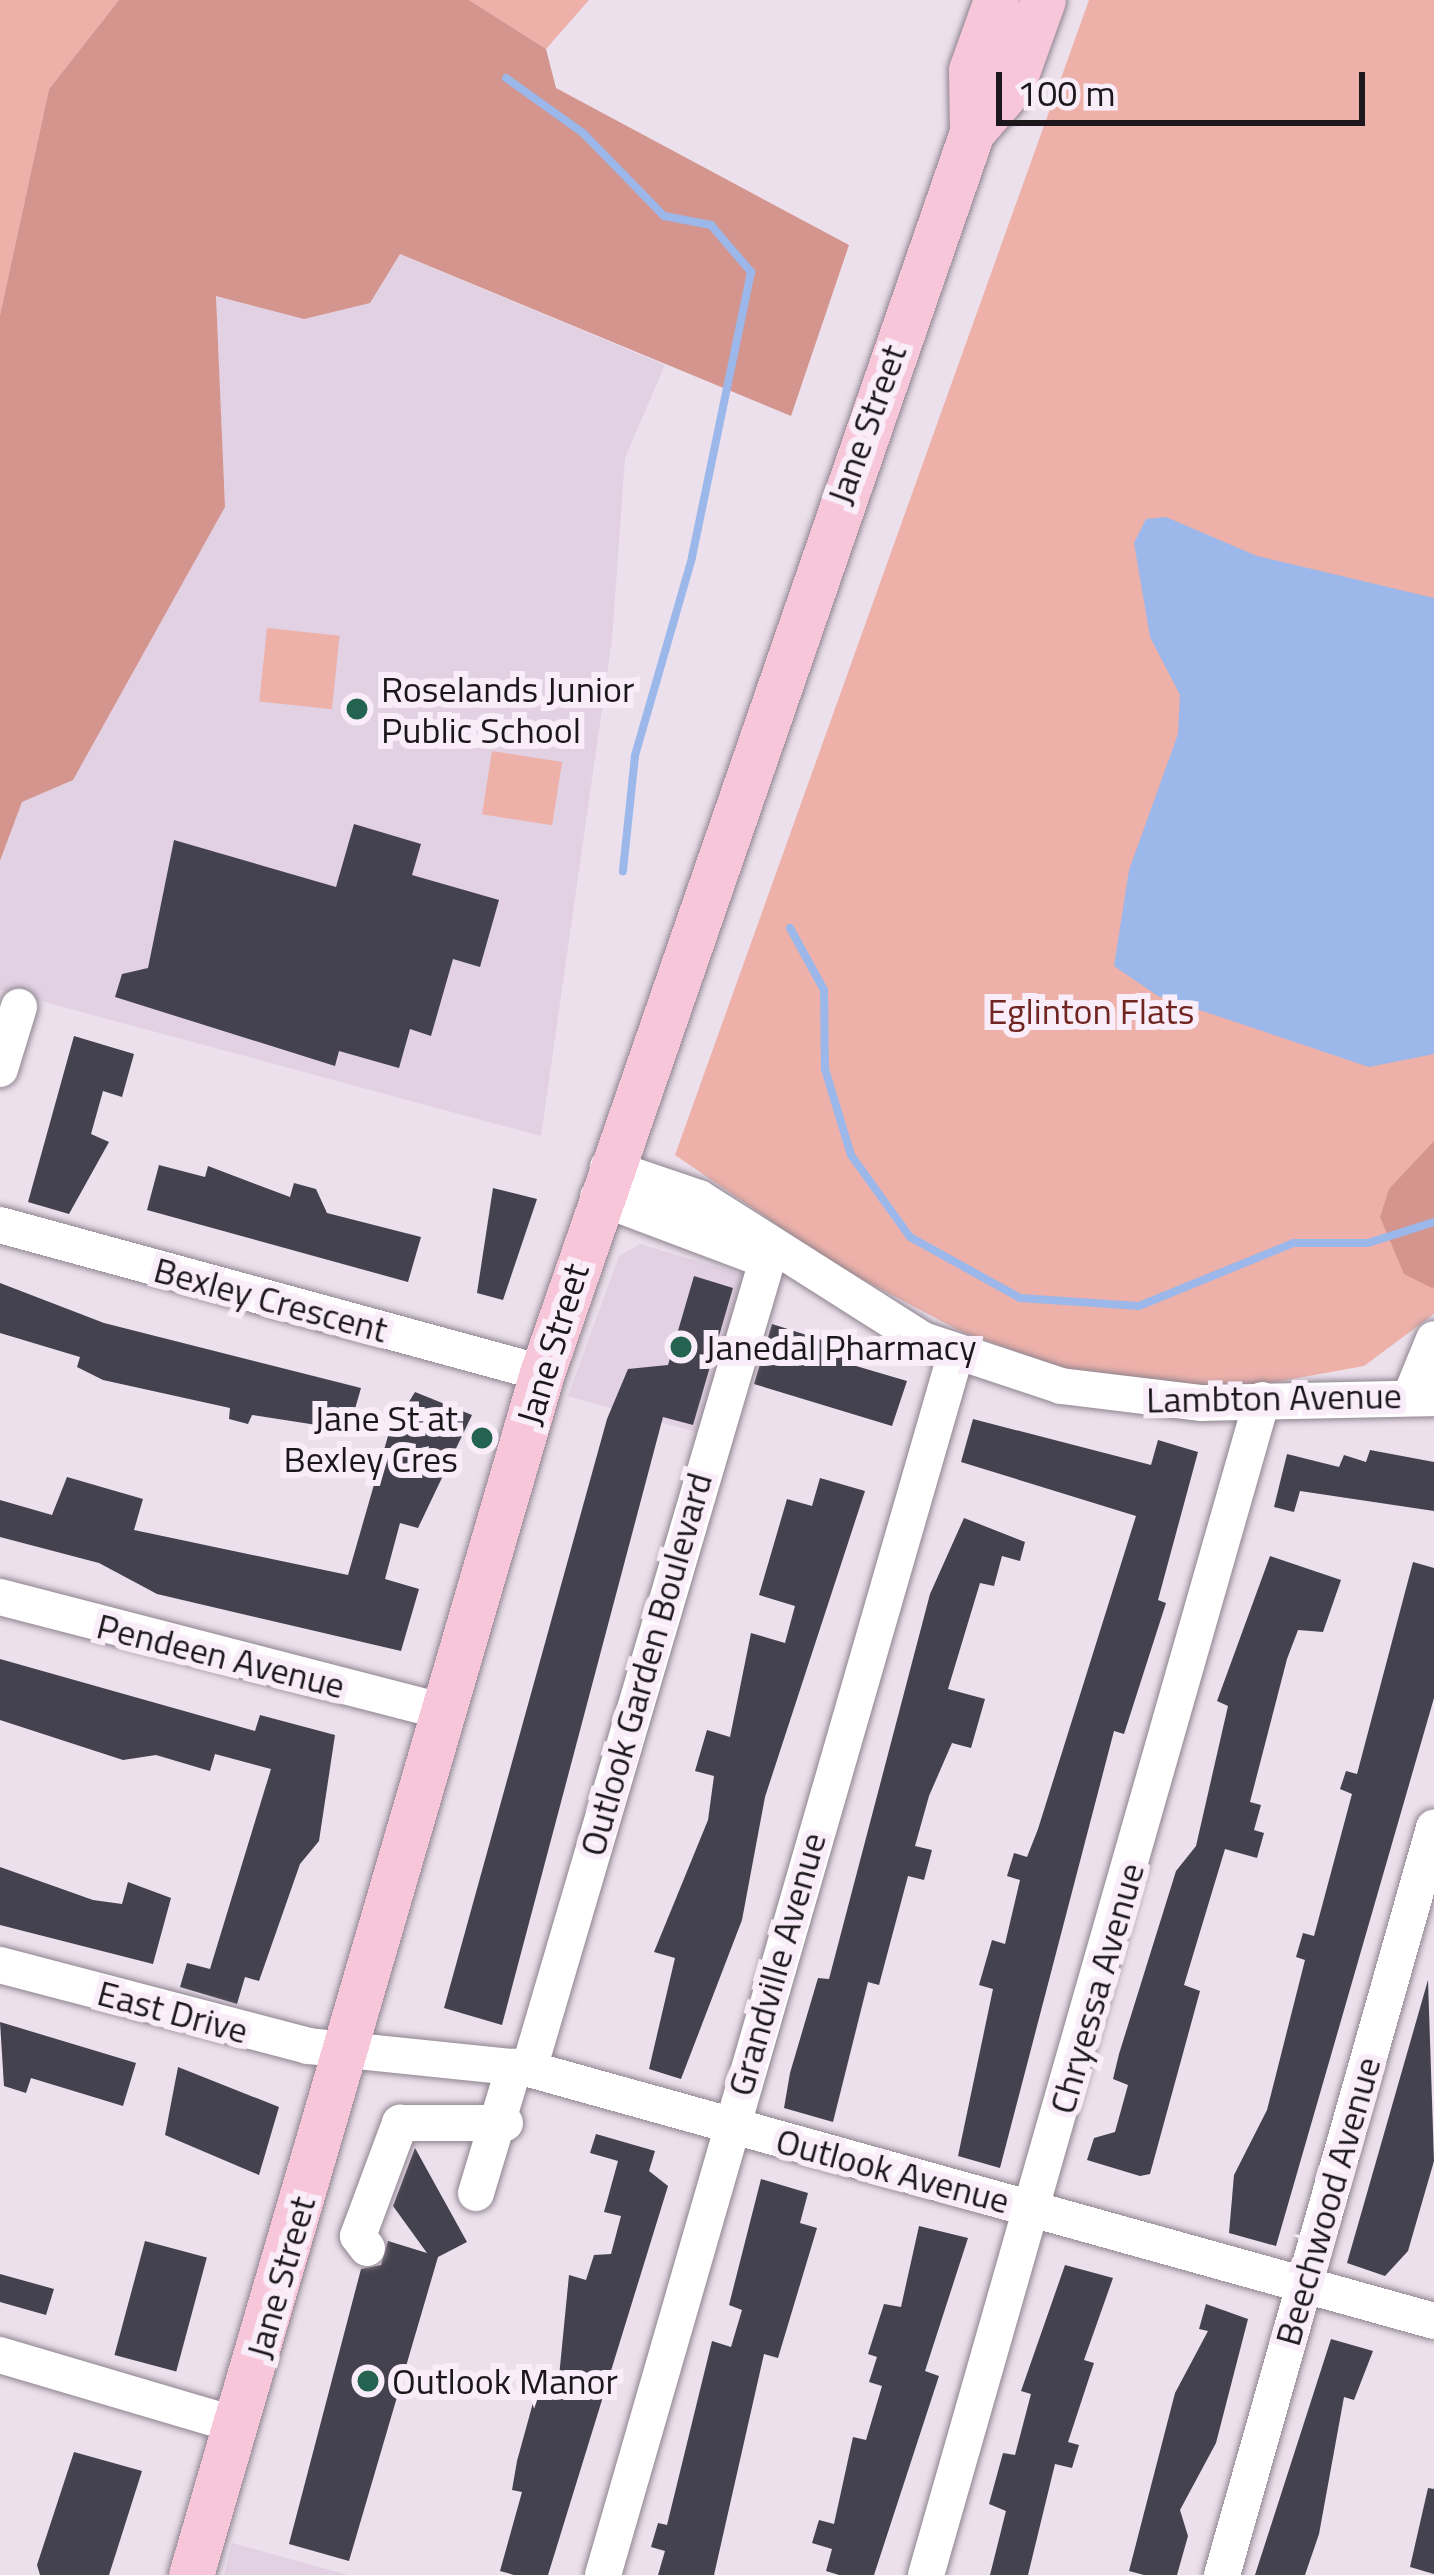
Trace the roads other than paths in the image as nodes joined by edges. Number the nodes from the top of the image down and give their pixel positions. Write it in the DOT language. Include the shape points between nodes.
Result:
graph roads {
  1 [pos="996,0"];
  2 [pos="1043,0"];
  3 [pos="972,132"];
  4 [pos="19,1007"];
  5 [pos="0,1069"];
  6 [pos="603,1182"];
  7 [pos="0,1225"];
  8 [pos="767,1261"];
  9 [pos="846,1295"];
  10 [pos="1434,1339"];
  11 [pos="955,1356"];
  12 [pos="542,1373"];
  13 [pos="1423,1396"];
  14 [pos="1262,1400"];
  15 [pos="0,1597"];
  16 [pos="442,1711"];
  17 [pos="1434,1828"];
  18 [pos="0,1965"];
  19 [pos="347,2048"];
  20 [pos="522,2068"];
  21 [pos="505,2123"];
  22 [pos="729,2125"];
  23 [pos="476,2193"];
  24 [pos="1034,2209"];
  25 [pos="367,2248"];
  26 [pos="1303,2286"];
  27 [pos="1434,2321"];
  28 [pos="0,2355"];
  29 [pos="237,2425"];
  30 [pos="190,2575"];
  31 [pos="604,2575"];
  32 [pos="926,2575"];
  33 [pos="1222,2575"];
  1 -- 3 [label="main road, Jane Street" via="971,70"];
  2 -- 3 [label="main road, Jane Street" via="1012,86"];
  3 -- 6 [label="main road, Jane Street"];
  4 -- 5 [label="street"];
  6 -- 8 [label="street, Lambton Avenue"];
  6 -- 9 [label="street, Lambton Avenue" via="699,1198"];
  6 -- 12 [label="main road, Jane Street"];
  7 -- 12 [label="street, Bexley Crescent"];
  8 -- 9 [label="street, Lambton Avenue"];
  8 -- 20 [label="street, Outlook Garden Boulevard"];
  9 -- 11 [label="street, Lambton Avenue"];
  10 -- 13 [label="street"];
  11 -- 14 [label="street, Lambton Avenue" via="1129,1400"];
  11 -- 22 [label="street, Grandville Avenue"];
  12 -- 16 [label="main road, Jane Street"];
  13 -- 14 [label="street, Lambton Avenue"];
  14 -- 24 [label="street, Chryessa Avenue"];
  15 -- 16 [label="street, Pendeen Avenue"];
  16 -- 19 [label="main road, Jane Street"];
  17 -- 26 [label="street, Beechwood Avenue"];
  18 -- 19 [label="street, East Drive"];
  19 -- 20 [label="street, Outlook Avenue"];
  19 -- 29 [label="main road, Jane Street"];
  20 -- 21 [label="street, Outlook Garden Boulevard"];
  20 -- 22 [label="street, Outlook Avenue"];
  21 -- 23 [label="street, Outlook Garden Boulevard"];
  21 -- 25 [label="street" via="400,2123 358,2236"];
  22 -- 24 [label="street, Outlook Avenue"];
  22 -- 31 [label="street, Grandville Avenue"];
  24 -- 26 [label="street, Outlook Avenue"];
  24 -- 32 [label="street, Chryessa Avenue"];
  26 -- 27 [label="street, Outlook Avenue"];
  26 -- 33 [label="street, Beechwood Avenue"];
  28 -- 29 [label="street"];
  29 -- 30 [label="main road, Jane Street"];
}
